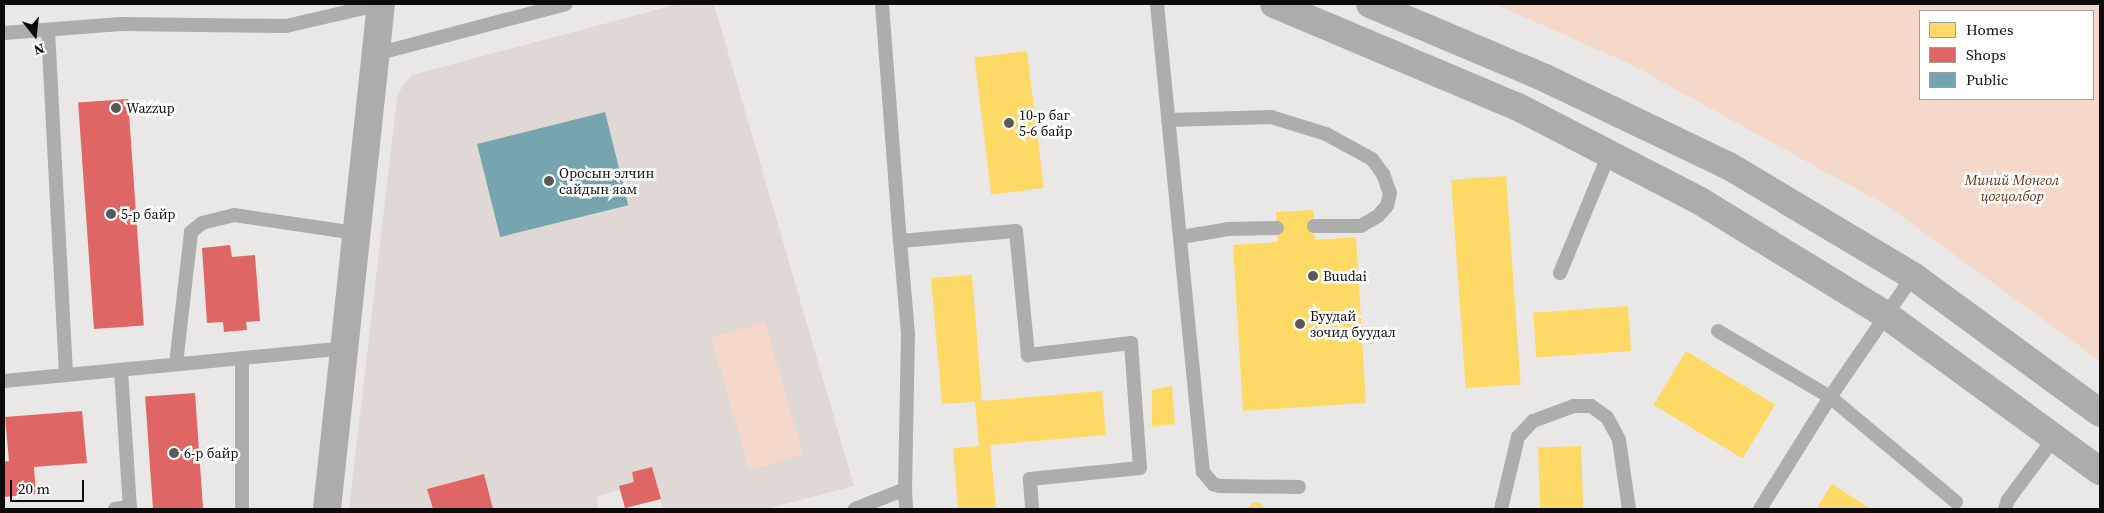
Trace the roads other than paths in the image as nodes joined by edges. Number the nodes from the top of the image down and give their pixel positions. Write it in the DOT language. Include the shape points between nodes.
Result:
graph roads {
  1 [pos="381,4"];
  2 [pos="566,4"];
  3 [pos="882,4"];
  4 [pos="1157,4"];
  5 [pos="1274,4"];
  6 [pos="1370,4"];
  7 [pos="48,30"];
  8 [pos="4,33"];
  9 [pos="376,54"];
  10 [pos="1168,120"];
  11 [pos="1609,154"];
  12 [pos="1314,226"];
  13 [pos="1277,228"];
  14 [pos="356,233"];
  15 [pos="1180,237"];
  16 [pos="900,241"];
  17 [pos="1560,273"];
  18 [pos="1913,276"];
  19 [pos="1886,315"];
  20 [pos="1718,331"];
  21 [pos="344,348"];
  22 [pos="242,358"];
  23 [pos="176,364"];
  24 [pos="121,370"];
  25 [pos="66,375"];
  26 [pos="4,381"];
  27 [pos="1830,397"];
  28 [pos="2100,413"];
  29 [pos="2056,437"];
  30 [pos="2100,471"];
  31 [pos="1300,487"];
  32 [pos="905,489"];
  33 [pos="1956,502"];
  34 [pos="130,508"];
  35 [pos="115,509"];
  36 [pos="242,509"];
  37 [pos="327,509"];
  38 [pos="855,509"];
  39 [pos="906,509"];
  40 [pos="1032,509"];
  41 [pos="1501,509"];
  42 [pos="1629,509"];
  43 [pos="1760,509"];
  44 [pos="2005,509"];
  1 -- 7 [label="lane" via="286,26 121,24"];
  1 -- 9 [label="main road"];
  2 -- 9 [label="lane"];
  3 -- 16 [label="lane"];
  4 -- 10 [label="lane"];
  5 -- 11 [label="main road" via="1518,107"];
  6 -- 18 [label="main road" via="1545,78 1729,166"];
  7 -- 8 [label="lane"];
  7 -- 25 [label="lane"];
  9 -- 14 [label="main road"];
  10 -- 12 [label="lane" via="1271,117 1333,137 1372,159 1384,174 1390,192 1387,206 1361,226"];
  10 -- 15 [label="lane"];
  11 -- 17 [label="lane"];
  11 -- 19 [label="main road" via="1700,201"];
  13 -- 15 [label="lane" via="1229,229"];
  14 -- 21 [label="main road"];
  14 -- 23 [label="lane" via="234,215 202,223 191,232"];
  15 -- 31 [label="lane" via="1203,472 1209,481 1220,486"];
  16 -- 32 [label="lane" via="908,334"];
  16 -- 40 [label="lane" via="1016,231 1028,355 1131,343 1140,468 1030,480"];
  18 -- 19 [label="lane"];
  18 -- 28 [label="main road"];
  19 -- 27 [label="lane"];
  19 -- 29 [label="main road"];
  20 -- 27 [label="lane"];
  21 -- 22 [label="lane"];
  21 -- 37 [label="main road"];
  22 -- 23 [label="lane"];
  22 -- 36 [label="lane"];
  23 -- 24 [label="lane"];
  24 -- 25 [label="lane"];
  24 -- 34 [label="lane"];
  25 -- 26 [label="lane"];
  27 -- 33 [label="lane"];
  27 -- 43 [label="lane"];
  29 -- 30 [label="main road"];
  29 -- 44 [label="lane" via="2008,500"];
  32 -- 38 [label="lane"];
  32 -- 39 [label="lane"];
  34 -- 35 [label="lane"];
  41 -- 42 [label="lane" via="1518,438 1534,421 1574,406 1590,406 1607,417 1619,440"];
}
